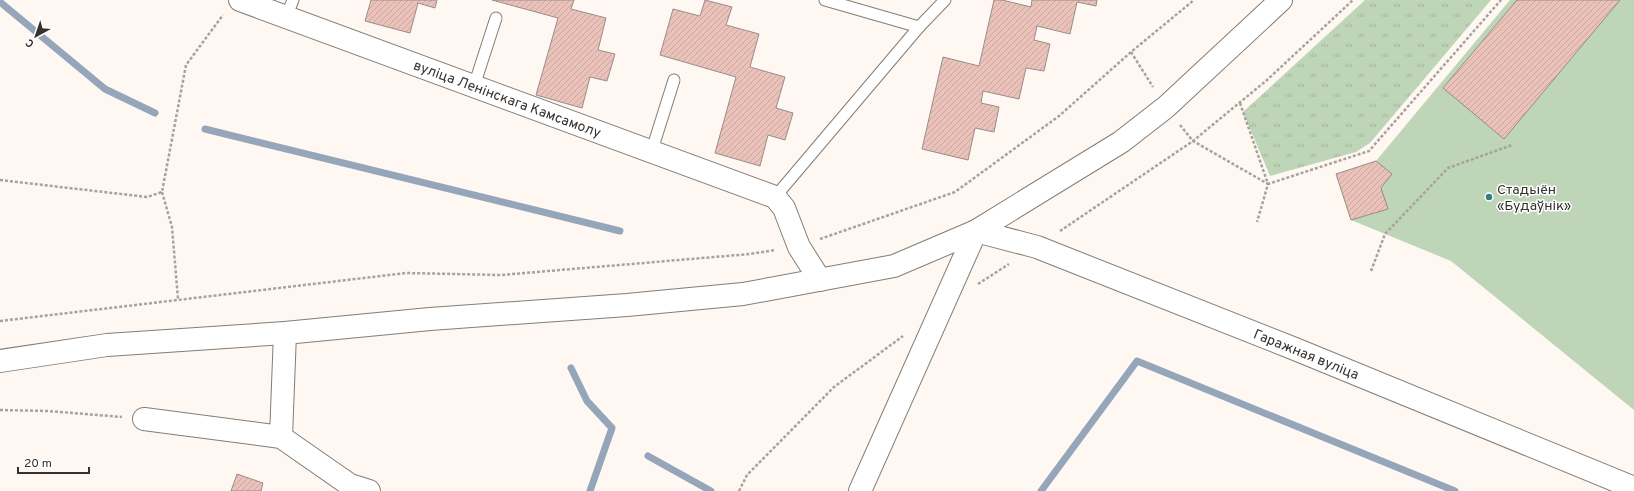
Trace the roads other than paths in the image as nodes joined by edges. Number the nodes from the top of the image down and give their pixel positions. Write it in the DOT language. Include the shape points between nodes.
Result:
graph roads {
  1 [pos="825,0"];
  2 [pos="945,0"];
  3 [pos="1280,0"];
  4 [pos="239,4"];
  5 [pos="289,9"];
  6 [pos="496,18"];
  7 [pos="919,27"];
  8 [pos="674,80"];
  9 [pos="474,86"];
  10 [pos="651,153"];
  11 [pos="775,197"];
  12 [pos="976,231"];
  13 [pos="820,280"];
  14 [pos="285,333"];
  15 [pos="0,361"];
  16 [pos="144,419"];
  17 [pos="281,438"];
  18 [pos="1634,488"];
  19 [pos="369,491"];
  20 [pos="860,491"];
  1 -- 7 [label="lane"];
  2 -- 7 [label="lane"];
  3 -- 12 [label="street" via="1166,107 1121,142"];
  4 -- 5 [label="street, вуліца Ленінскага Камсамолу"];
  5 -- 9 [label="street, вуліца Ленінскага Камсамолу"];
  6 -- 9 [label="lane"];
  7 -- 11 [label="lane"];
  8 -- 10 [label="lane"];
  9 -- 10 [label="street, вуліца Ленінскага Камсамолу"];
  10 -- 11 [label="street, вуліца Ленінскага Камсамолу"];
  11 -- 13 [label="street" via="784,208 799,247"];
  12 -- 13 [label="street" via="894,266"];
  12 -- 18 [label="street, Гаражная вуліца" via="1037,247"];
  12 -- 20 [label="street"];
  13 -- 14 [label="street" via="743,294"];
  14 -- 15 [label="street" via="107,345"];
  14 -- 17 [label="street"];
  16 -- 17 [label="street"];
  17 -- 19 [label="street" via="350,485"];
}
